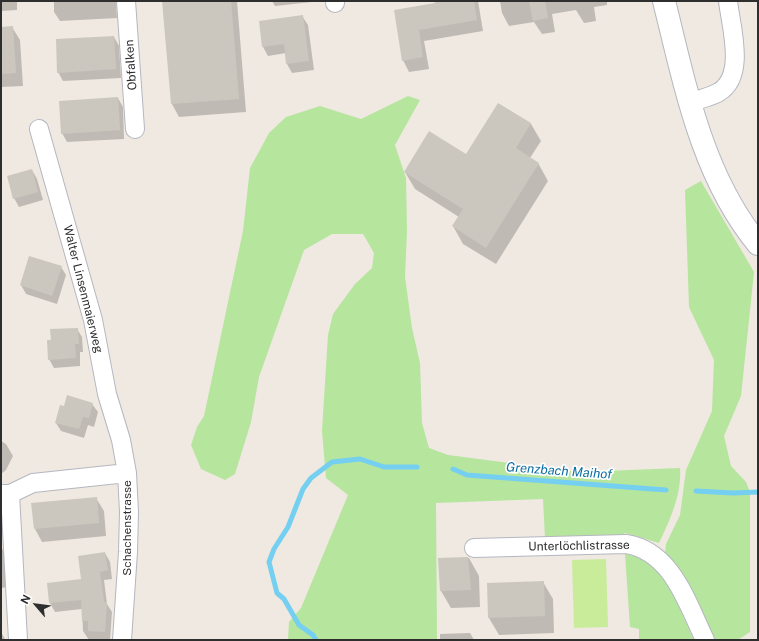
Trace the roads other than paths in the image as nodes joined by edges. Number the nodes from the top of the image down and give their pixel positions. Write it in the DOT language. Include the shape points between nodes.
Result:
graph roads {
  1 [pos="126,1"];
  2 [pos="664,1"];
  3 [pos="728,1"];
  4 [pos="690,103"];
  5 [pos="135,129"];
  6 [pos="39,130"];
  7 [pos="758,244"];
  8 [pos="127,473"];
  9 [pos="5,494"];
  10 [pos="474,548"];
  11 [pos="18,640"];
  12 [pos="122,640"];
  13 [pos="705,640"];
  1 -- 5 [label="street, Obfalken"];
  2 -- 4 [label="main road"];
  3 -- 4 [label="street" via="735,56 734,70 729,83 719,92"];
  4 -- 7 [label="main road" via="720,186 743,226"];
  6 -- 8 [label="street, Walter Linsenmaierweg" via="93,320 107,394 122,440"];
  8 -- 9 [label="street, Schachenstrasse" via="33,483"];
  8 -- 12 [label="street, Schachenstrasse" via="129,539"];
  9 -- 11 [label="street"];
  10 -- 13 [label="street, Unterlöchlistrasse" via="626,544 643,548 661,561 674,577"];
}
